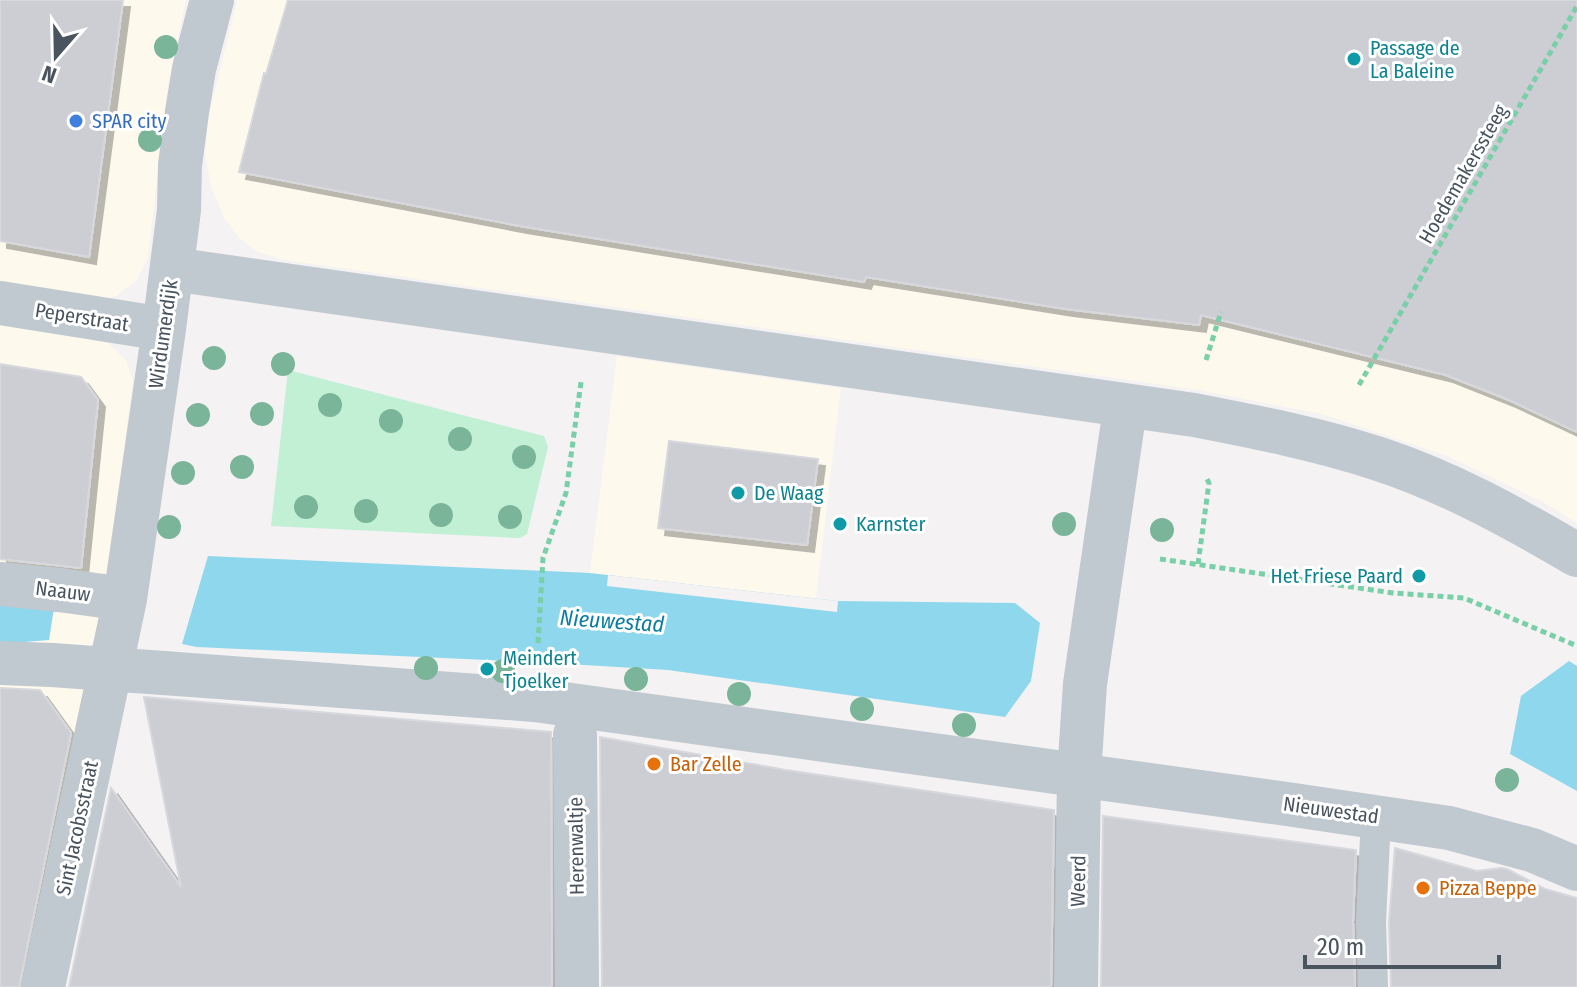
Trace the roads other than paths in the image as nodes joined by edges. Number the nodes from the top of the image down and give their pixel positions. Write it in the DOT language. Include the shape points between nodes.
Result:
graph roads {
  1 [pos="212,0"];
  2 [pos="172,269"];
  3 [pos="0,303"];
  4 [pos="164,329"];
  5 [pos="1124,418"];
  6 [pos="1577,555"];
  7 [pos="0,584"];
  8 [pos="125,599"];
  9 [pos="0,663"];
  10 [pos="110,668"];
  11 [pos="574,720"];
  12 [pos="1079,775"];
  13 [pos="1376,817"];
  14 [pos="1577,869"];
  15 [pos="43,987"];
  16 [pos="577,987"];
  17 [pos="1076,987"];
  18 [pos="1373,987"];
  1 -- 2 [label="street, Wirdumerdijk" via="187,112"];
  2 -- 4 [label="street, Wirdumerdijk"];
  2 -- 5 [label="street"];
  3 -- 4 [label="street, Peperstraat"];
  4 -- 8 [label="street, Wirdumerdijk"];
  5 -- 6 [label="street" via="1262,428 1380,459 1496,509"];
  5 -- 12 [label="street" via="1085,684"];
  7 -- 8 [label="street, Naauw"];
  8 -- 10 [label="street, Wirdumerdijk"];
  9 -- 10 [label="street"];
  10 -- 11 [label="street, Nieuwestad"];
  10 -- 15 [label="street, Sint Jacobsstraat"];
  11 -- 12 [label="street, Nieuwestad"];
  11 -- 16 [label="street, Herenwaltje"];
  12 -- 13 [label="street, Nieuwestad"];
  12 -- 17 [label="street, Weerd"];
  13 -- 14 [label="street, Nieuwestad" via="1492,838"];
  13 -- 18 [label="lane"];
}
